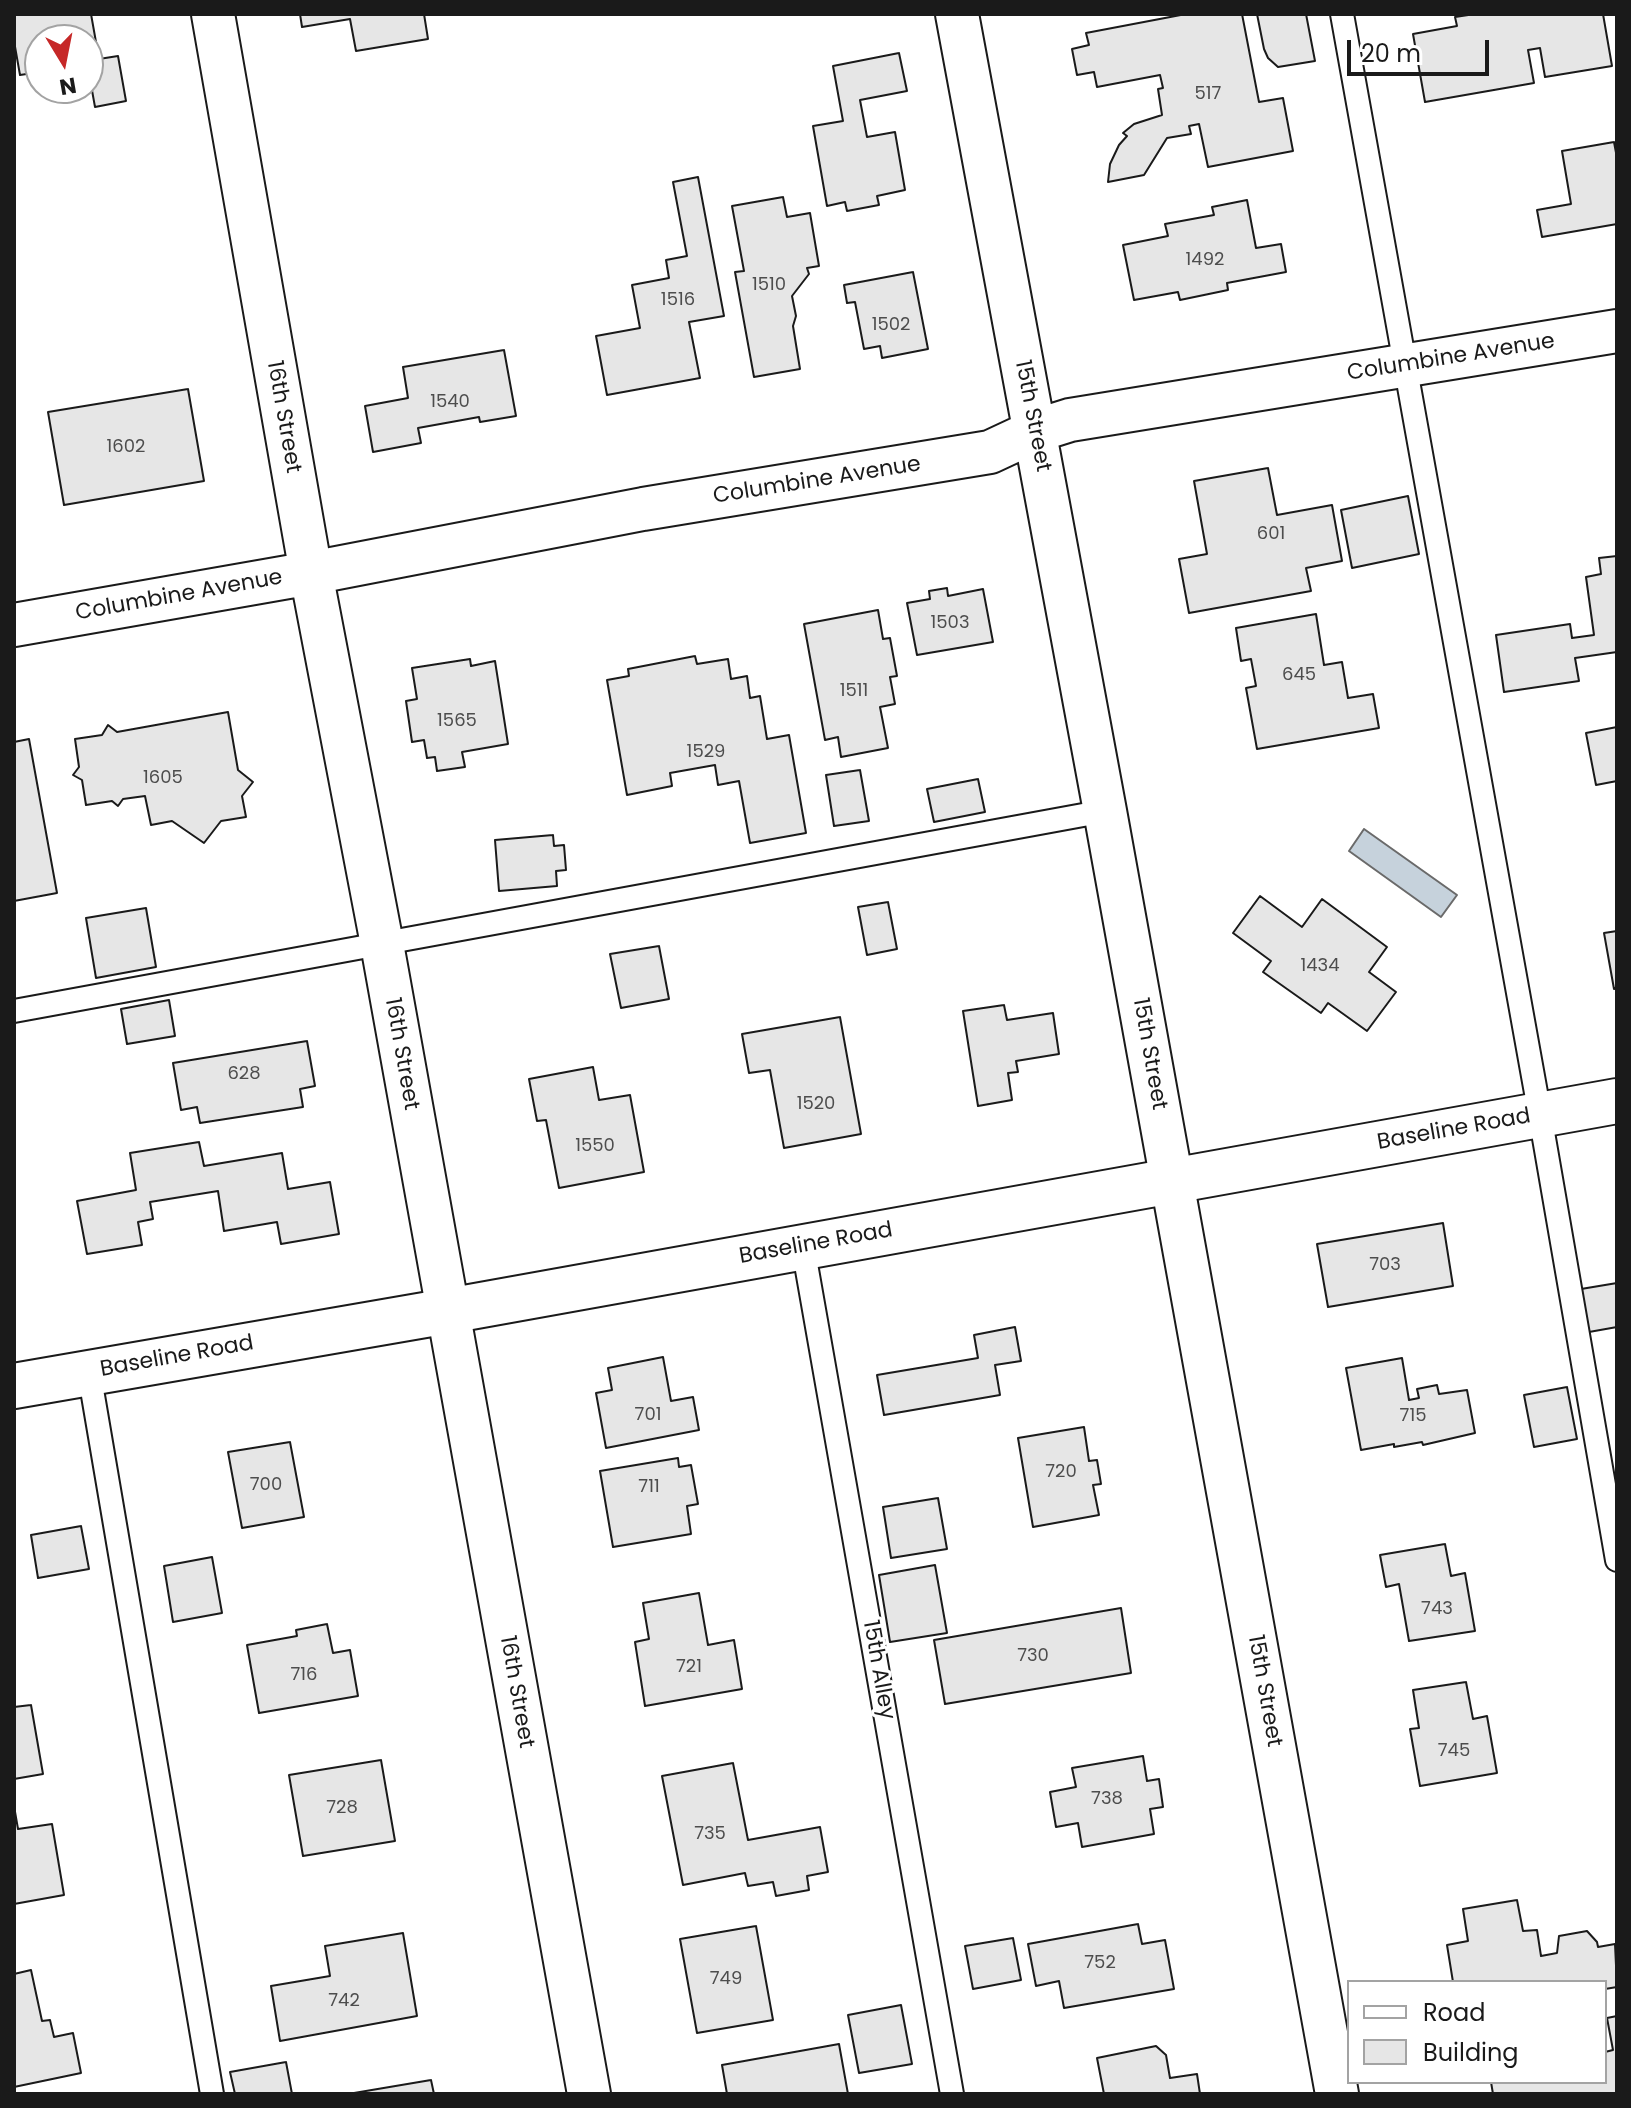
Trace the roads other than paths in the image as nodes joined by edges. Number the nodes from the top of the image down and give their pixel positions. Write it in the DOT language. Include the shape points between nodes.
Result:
graph roads {
  1 [pos="213,14"];
  2 [pos="957,14"];
  3 [pos="1342,14"];
  4 [pos="1617,331"];
  5 [pos="1406,366"];
  6 [pos="1035,431"];
  7 [pos="311,573"];
  8 [pos="14,625"];
  9 [pos="1105,811"];
  10 [pos="382,944"];
  11 [pos="14,1011"];
  12 [pos="1617,1101"];
  13 [pos="1540,1115"];
  14 [pos="1172,1180"];
  15 [pos="803,1247"];
  16 [pos="448,1311"];
  17 [pos="89,1372"];
  18 [pos="14,1386"];
  19 [pos="1617,1560"];
  20 [pos="212,2094"];
  21 [pos="589,2094"];
  22 [pos="952,2094"];
  23 [pos="1337,2094"];
  1 -- 7 [label="street, 16th Street"];
  2 -- 6 [label="street, 15th Street"];
  3 -- 5 [label="lane"];
  4 -- 5 [label="street, Columbine Avenue"];
  5 -- 6 [label="street, Columbine Avenue" via="1070,420"];
  5 -- 13 [label="lane"];
  6 -- 7 [label="street, Columbine Avenue" via="990,452 643,509"];
  6 -- 9 [label="street, 15th Street"];
  7 -- 8 [label="street, Columbine Avenue"];
  7 -- 10 [label="street, 16th Street"];
  9 -- 10 [label="lane"];
  9 -- 14 [label="street, 15th Street"];
  10 -- 11 [label="lane"];
  10 -- 16 [label="street, 16th Street"];
  12 -- 13 [label="street, Baseline Road"];
  13 -- 14 [label="street, Baseline Road"];
  13 -- 19 [label="lane"];
  14 -- 15 [label="street, Baseline Road"];
  14 -- 23 [label="street, 15th Street"];
  15 -- 16 [label="street, Baseline Road"];
  15 -- 22 [label="lane, 15th Alley"];
  16 -- 17 [label="street, Baseline Road"];
  16 -- 21 [label="street, 16th Street"];
  17 -- 18 [label="street, Baseline Road"];
  17 -- 20 [label="lane"];
}
